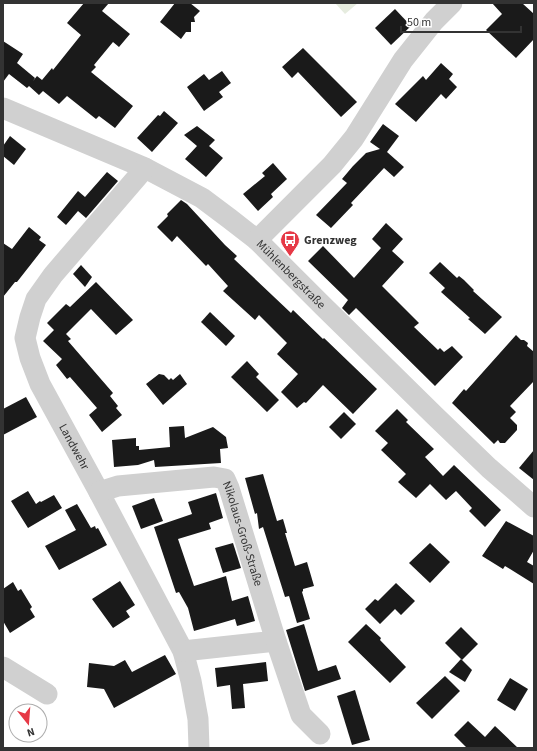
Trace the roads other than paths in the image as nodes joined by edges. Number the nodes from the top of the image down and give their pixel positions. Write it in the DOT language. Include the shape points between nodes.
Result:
graph roads {
  1 [pos="452,3"];
  2 [pos="3,108"];
  3 [pos="145,168"];
  4 [pos="257,240"];
  5 [pos="99,492"];
  6 [pos="534,507"];
  7 [pos="276,641"];
  8 [pos="182,651"];
  9 [pos="3,667"];
  10 [pos="47,694"];
  11 [pos="320,734"];
  12 [pos="199,748"];
  1 -- 4 [label="street" via="403,60 354,138 332,165"];
  2 -- 3 [label="street, Mühlenbergstraße"];
  3 -- 4 [label="street, Mühlenbergstraße" via="202,198"];
  3 -- 5 [label="street, Landwehr" via="53,275 36,299 25,338 40,384"];
  4 -- 6 [label="street, Mühlenbergstraße" via="489,468"];
  5 -- 7 [label="street, Nikolaus-Groß-Straße" via="118,486 214,477 225,479"];
  5 -- 8 [label="street, Landwehr"];
  7 -- 8 [label="street"];
  7 -- 11 [label="street, Nikolaus-Groß-Straße" via="301,715"];
  8 -- 12 [label="street, Landwehr" via="198,719"];
  9 -- 10 [label="street"];
}
